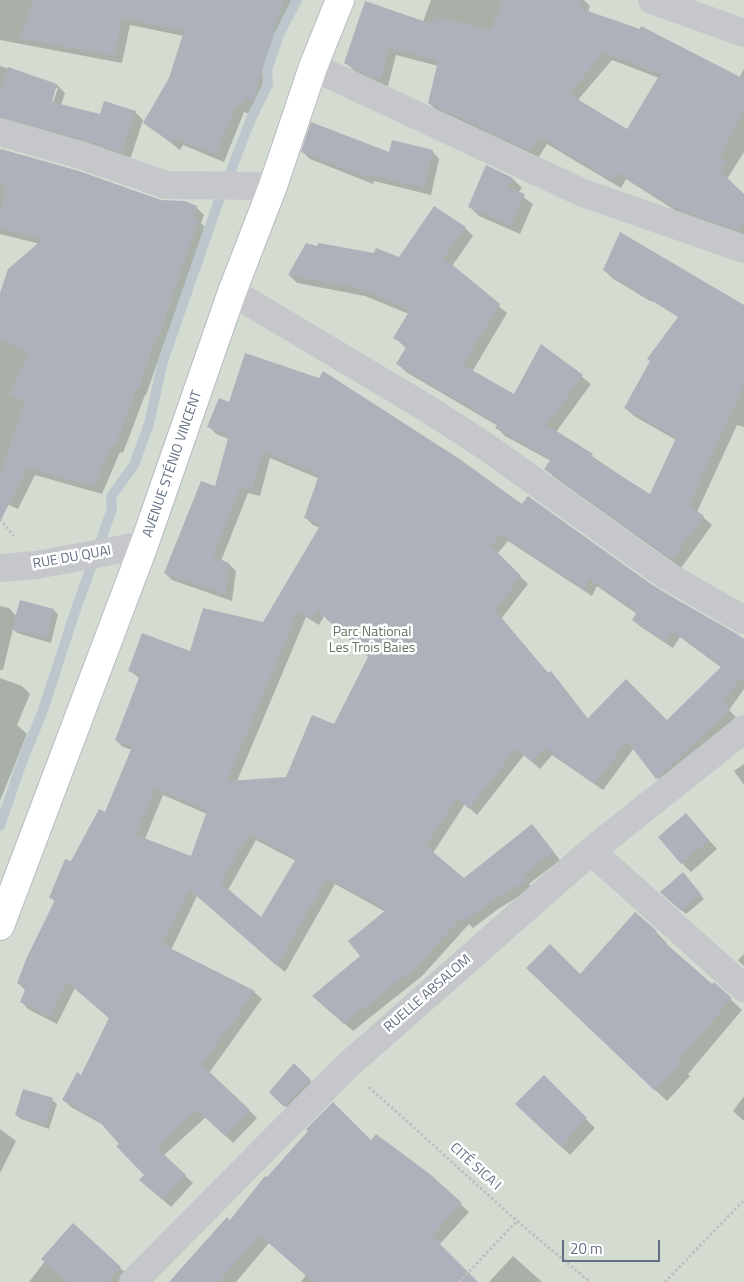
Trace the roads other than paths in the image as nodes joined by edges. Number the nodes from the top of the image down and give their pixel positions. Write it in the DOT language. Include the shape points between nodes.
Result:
graph roads {
  1 [pos="340,0"];
  2 [pos="652,0"];
  3 [pos="744,33"];
  4 [pos="313,67"];
  5 [pos="0,132"];
  6 [pos="273,186"];
  7 [pos="744,249"];
  8 [pos="232,292"];
  9 [pos="144,545"];
  10 [pos="0,568"];
  11 [pos="744,620"];
  12 [pos="744,729"];
  13 [pos="591,851"];
  14 [pos="0,926"];
  15 [pos="744,988"];
  16 [pos="133,1282"];
  1 -- 4 [label="main road, AVENUE STÉNIO VINCENT"];
  2 -- 3 [label="street"];
  4 -- 6 [label="main road, AVENUE STÉNIO VINCENT"];
  4 -- 7 [label="street" via="583,193"];
  5 -- 6 [label="street" via="84,156 166,185"];
  6 -- 8 [label="main road, AVENUE STÉNIO VINCENT"];
  8 -- 9 [label="main road, AVENUE STÉNIO VINCENT"];
  8 -- 11 [label="street" via="428,409 664,574"];
  9 -- 10 [label="street, RUE DU QUAI" via="36,565"];
  9 -- 14 [label="main road, AVENUE STÉNIO VINCENT"];
  12 -- 13 [label="street, RUELLE ABSALOM"];
  13 -- 15 [label="street"];
  13 -- 16 [label="street, RUELLE ABSALOM" via="347,1066"];
}
